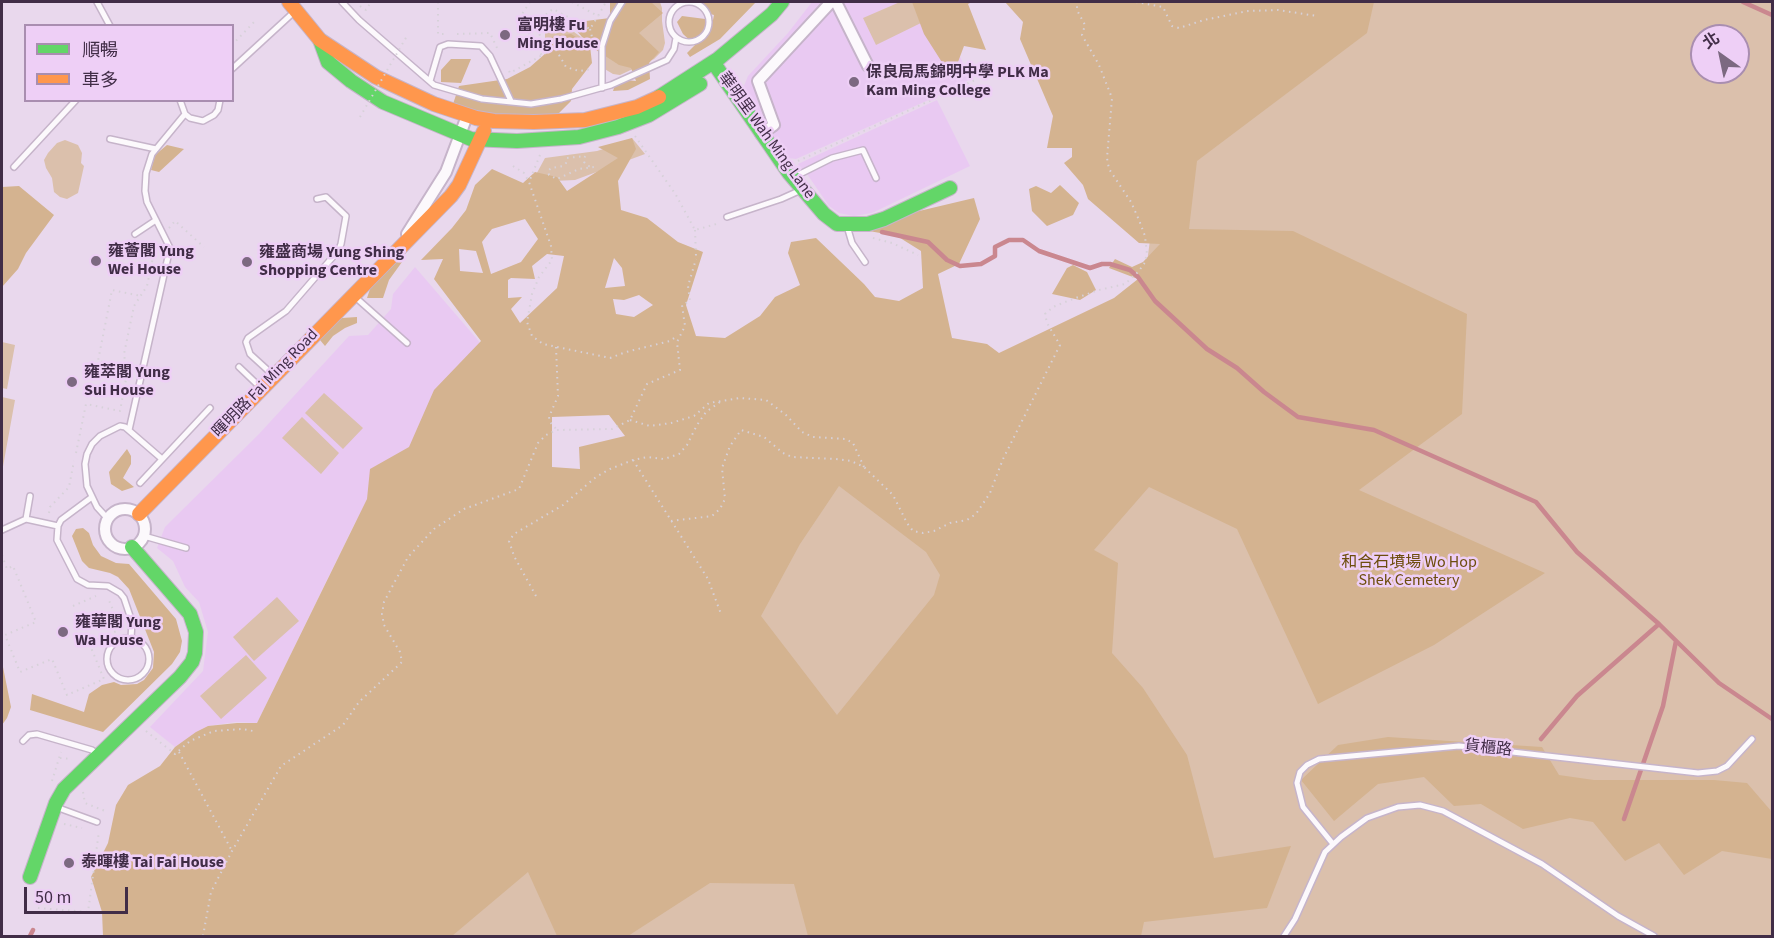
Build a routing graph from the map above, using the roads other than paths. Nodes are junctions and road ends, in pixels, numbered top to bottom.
1 (97, 2) edge
2 (342, 2) edge
3 (622, 2) edge
4 (685, 2) edge
5 (782, 2) edge
6 (793, 2) edge
7 (833, 2) edge
8 (292, 6) edge
9 (109, 24) edge
10 (676, 38) junction
11 (320, 40) junction
12 (716, 66) junction
13 (868, 66) dead end
14 (234, 67) edge
15 (430, 81) junction
16 (602, 88) junction
17 (73, 102) edge
18 (181, 102) edge
19 (220, 102) edge
20 (511, 102) junction
21 (185, 114) junction
22 (467, 116) junction
23 (488, 120) junction
24 (761, 134) junction
25 (461, 135) junction
26 (110, 139) dead end
27 (480, 140) junction
28 (156, 149) junction
29 (14, 167) dead end
30 (876, 178) dead end
31 (797, 183) junction
32 (950, 188) dead end
33 (317, 199) dead end
34 (727, 219) road end
35 (156, 220) junction
36 (847, 225) junction
37 (135, 234) dead end
38 (394, 254) junction
39 (865, 262) dead end
40 (353, 295) junction
41 (407, 342) dead end
42 (238, 367) dead end
43 (275, 376) junction
44 (262, 389) junction
45 (210, 408) dead end
46 (129, 430) junction
47 (162, 459) junction
48 (140, 483) dead end
49 (30, 496) dead end
50 (92, 497) junction
51 (139, 514) junction
52 (26, 519) junction
53 (108, 519) junction
54 (58, 526) junction
55 (2, 530) edge
56 (144, 536) junction
57 (132, 548) junction
58 (186, 548) dead end
59 (130, 638) junction
60 (1752, 740) dead end
61 (23, 741) dead end
62 (99, 756) junction
63 (55, 806) junction
64 (100, 821) road end
65 (1333, 844) junction
66 (34, 882) road end
67 (1284, 936) edge
68 (1654, 936) edge

1 - 9 lane
2 - 15 lane
3 - 16 lane
4 - 10 lane
4 - 10 lane
5 - 12 street
6 - 12 street
7 - 13 street
7 - 24 street
8 - 11 street
8 - 14 lane
10 - 16 lane
11 - 22 street
11 - 25 street
12 - 23 street
12 - 24 street, 華明里 Wah Ming Lane
12 - 27 street
15 - 20 lane
15 - 20 lane
16 - 20 lane
17 - 29 lane
18 - 21 lane
19 - 21 lane
21 - 28 lane
22 - 23 street
22 - 25 street, 暉明路 Fai Ming Road
23 - 27 street, 暉明路 Fai Ming Road
24 - 31 street, 華明里 Wah Ming Lane
25 - 27 street
25 - 38 street, 暉明路 Fai Ming Road
26 - 28 lane
27 - 38 street, 暉明路 Fai Ming Road
28 - 35 lane
30 - 31 lane
31 - 34 lane
31 - 36 street, 華明里 Wah Ming Lane
32 - 36 street
33 - 43 lane
35 - 37 lane
35 - 46 lane
36 - 39 lane
38 - 40 street, 暉明路 Fai Ming Road
40 - 41 lane
40 - 43 street, 暉明路 Fai Ming Road
42 - 44 lane
43 - 44 street, 暉明路 Fai Ming Road
44 - 51 street, 暉明路 Fai Ming Road
45 - 47 lane
46 - 47 lane
46 - 50 lane
47 - 48 lane
49 - 52 lane
50 - 53 lane
50 - 54 lane
51 - 53 street
51 - 56 street
52 - 54 lane
52 - 55 lane
53 - 57 street
54 - 59 lane
56 - 57 street
56 - 58 lane
57 - 62 street
59 - 59 lane
60 - 65 lane, 貨櫃路
61 - 62 lane
62 - 63 street
63 - 64 lane
63 - 66 street
65 - 67 lane
65 - 68 lane

